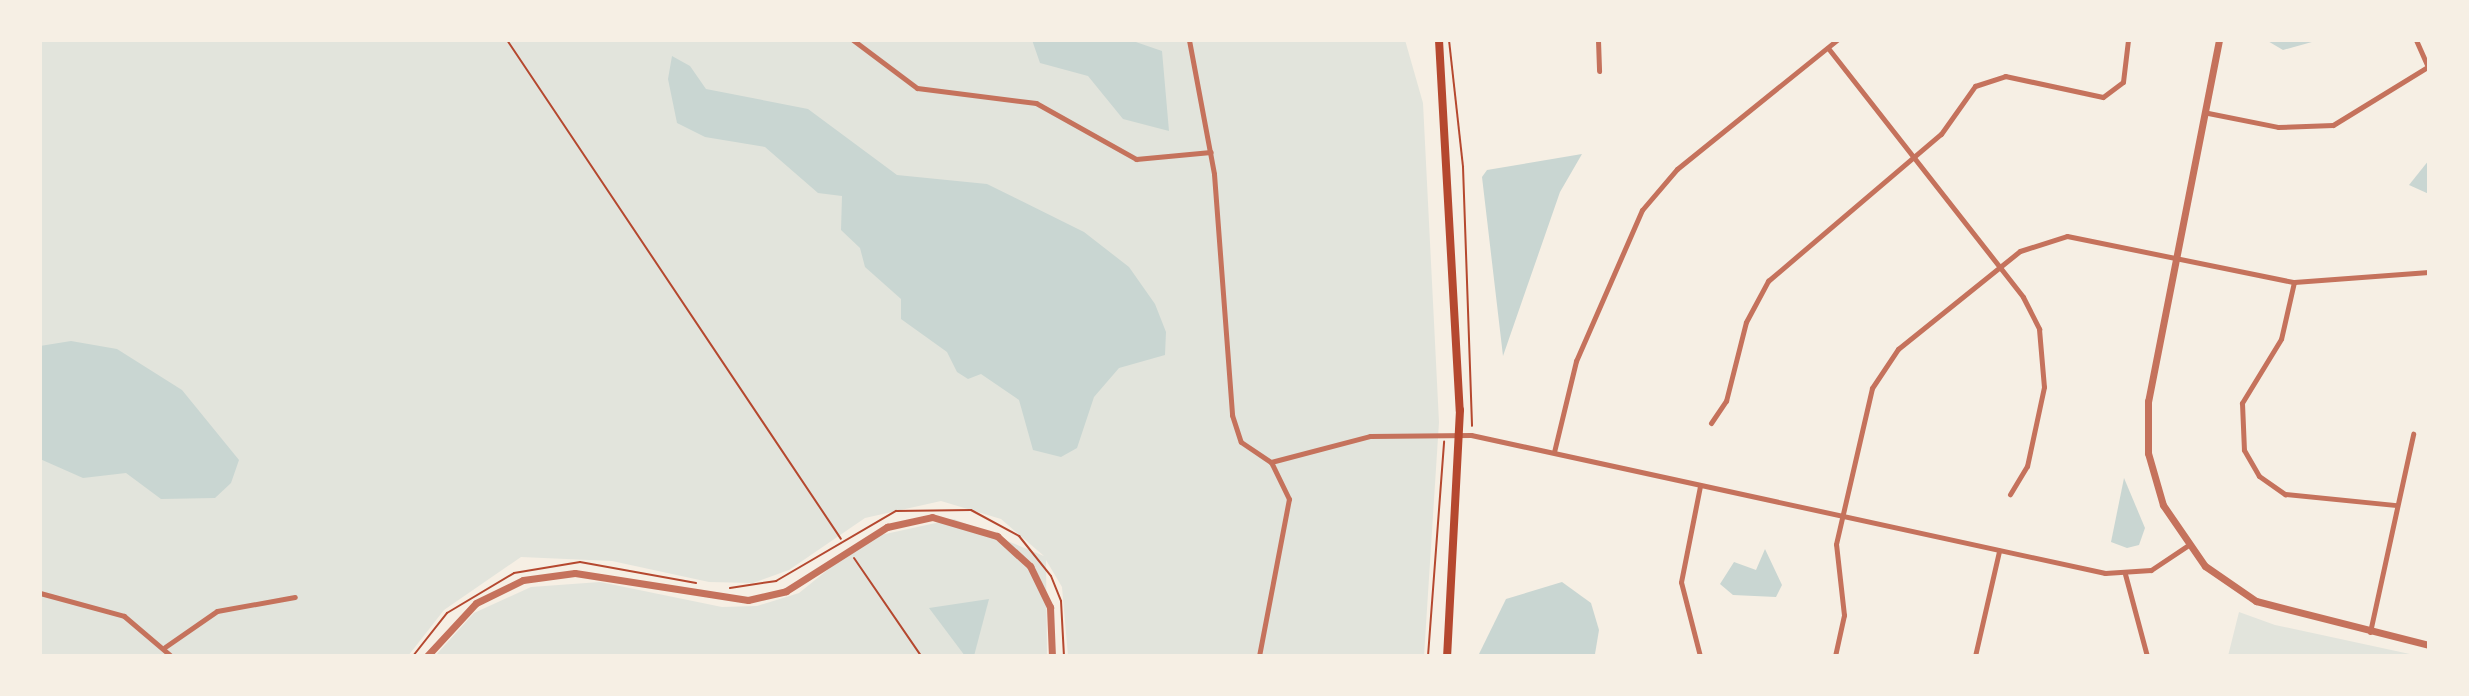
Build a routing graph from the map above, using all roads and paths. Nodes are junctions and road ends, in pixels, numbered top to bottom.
1 (507, 40) edge
2 (853, 40) edge
3 (1189, 40) edge
4 (1439, 40) edge
5 (1449, 40) edge
6 (1598, 40) edge
7 (1837, 40) edge
8 (2128, 40) edge
9 (2219, 40) edge
10 (2416, 40) edge
11 (1828, 48) junction
12 (2429, 66) edge
13 (1599, 71) dead end
14 (2208, 113) junction
15 (1211, 152) junction
16 (1911, 159) junction
17 (2178, 256) junction
18 (1999, 267) junction
19 (2429, 272) edge
20 (2294, 282) junction
21 (1711, 423) dead end
22 (2413, 434) dead end
23 (1471, 435) junction
24 (1460, 438) junction
25 (1444, 440) junction
26 (1554, 452) junction
27 (1271, 462) junction
28 (1700, 485) junction
29 (2010, 494) dead end
30 (2396, 505) junction
31 (1843, 516) junction
32 (841, 540) junction
33 (2187, 546) junction
34 (848, 549) junction
35 (1999, 551) junction
36 (2125, 574) junction
37 (704, 584) dead end
38 (719, 588) dead end
39 (40, 593) edge
40 (295, 597) dead end
41 (2370, 632) junction
42 (2429, 645) edge
43 (165, 647) junction
44 (171, 656) edge
45 (413, 656) edge
46 (427, 656) edge
47 (921, 656) edge
48 (1052, 656) edge
49 (1064, 656) edge
50 (1259, 656) edge
51 (1428, 656) edge
52 (1447, 656) edge
53 (1700, 656) edge
54 (1835, 656) edge
55 (1975, 656) edge
56 (2147, 656) edge

1 - 32 path
2 - 15 street
3 - 15 street
4 - 24 main road
5 - 23 path
6 - 13 street
7 - 11 street
8 - 16 street
9 - 14 street
10 - 12 street
11 - 16 street
11 - 26 street
12 - 14 street
14 - 17 street
15 - 27 street
16 - 18 street
16 - 21 street
17 - 18 street
17 - 20 street
17 - 33 street
18 - 29 street
18 - 31 street
19 - 20 street
20 - 30 street
22 - 30 street
23 - 24 street
23 - 26 street
24 - 25 street
24 - 52 main road
25 - 27 street
25 - 51 path
26 - 28 street
27 - 50 street
28 - 31 street
28 - 53 street
30 - 41 street
31 - 35 street
31 - 54 street
32 - 34 path
32 - 38 path
32 - 49 path
33 - 36 street
33 - 41 street
34 - 46 street
34 - 47 path
34 - 48 street
35 - 36 street
35 - 55 street
36 - 56 street
37 - 45 path
39 - 43 street
40 - 43 street
41 - 42 street
43 - 44 street

